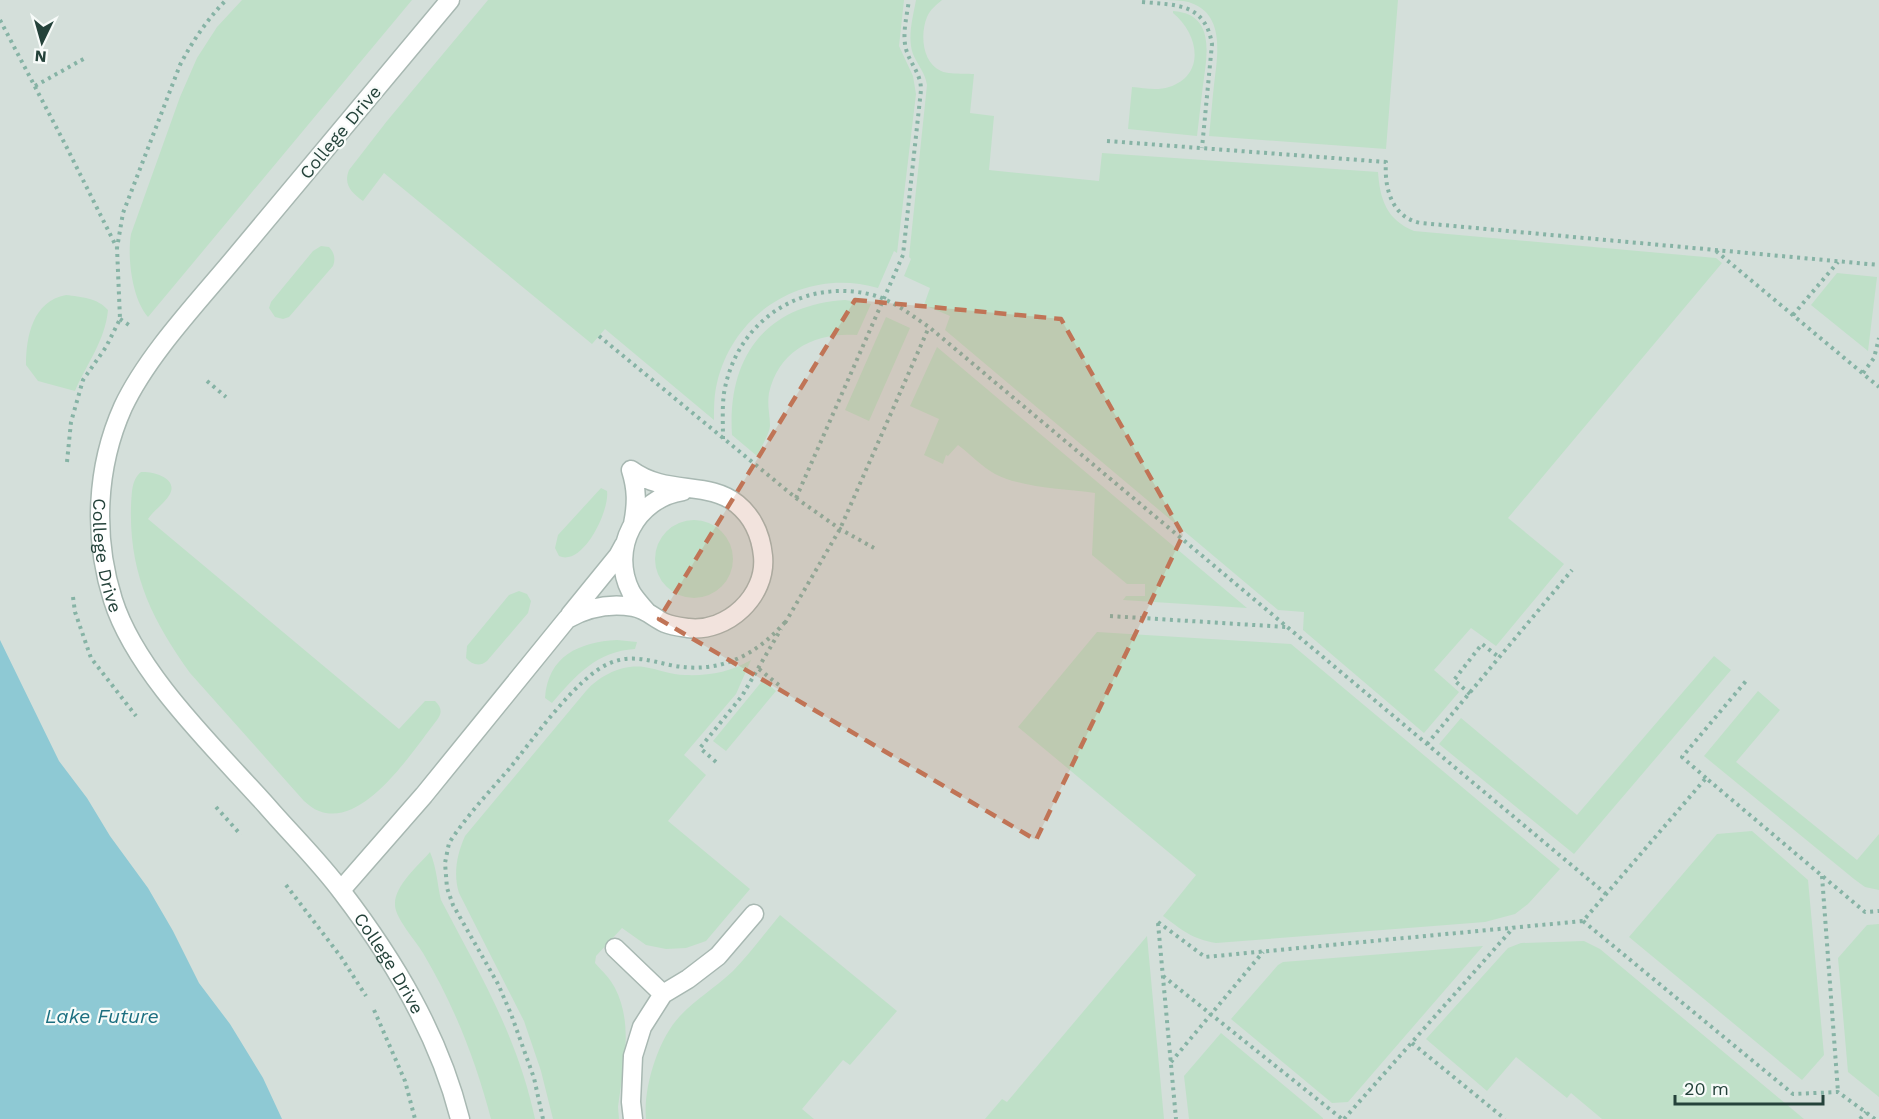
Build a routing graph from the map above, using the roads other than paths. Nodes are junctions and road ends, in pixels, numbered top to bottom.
1 (450, 0) edge
2 (692, 489) junction
3 (633, 524) junction
4 (624, 545) junction
5 (646, 611) junction
6 (567, 619) junction
7 (341, 890) junction
8 (754, 914) dead end
9 (615, 948) dead end
10 (663, 994) junction
11 (460, 1119) edge
12 (633, 1119) edge

1 - 7 street, College Drive
2 - 3 street
2 - 3 street
2 - 5 street
3 - 4 street
4 - 5 street
4 - 6 street
5 - 6 street
6 - 7 street
7 - 11 street, College Drive
8 - 10 street
9 - 10 street
10 - 12 street

